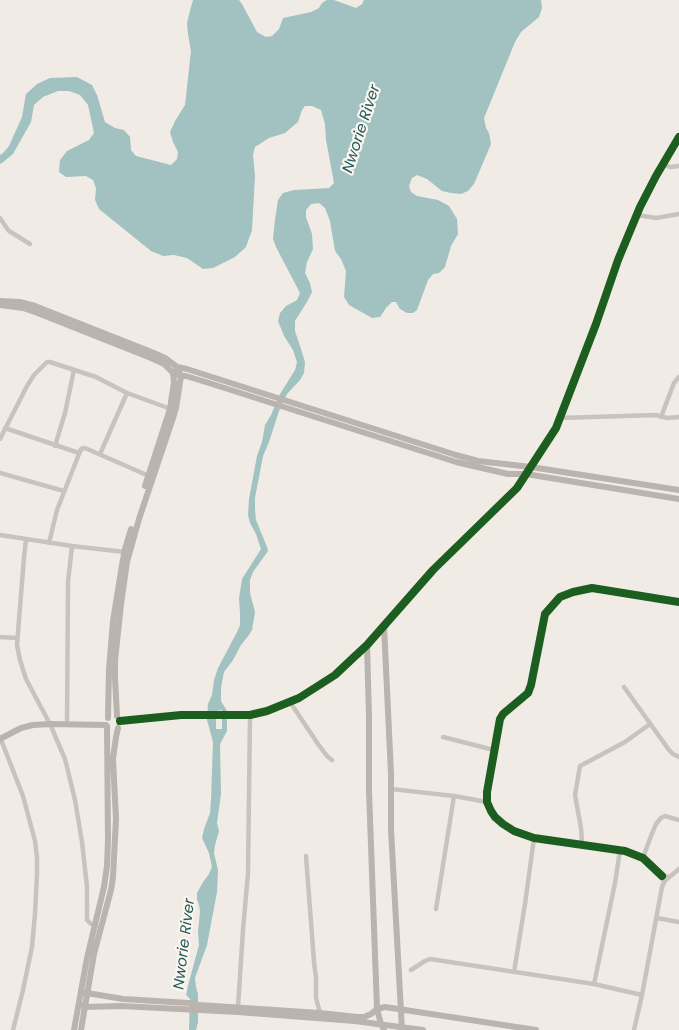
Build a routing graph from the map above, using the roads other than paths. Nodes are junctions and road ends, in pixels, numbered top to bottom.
1 (679, 136) edge
2 (663, 164) junction
3 (679, 166) edge
4 (679, 214) edge
5 (637, 215) junction
6 (0, 218) edge
7 (30, 244) dead end
8 (0, 301) edge
9 (0, 306) edge
10 (74, 370) junction
11 (175, 370) junction
12 (181, 376) junction
13 (679, 377) edge
14 (127, 393) junction
15 (262, 396) junction
16 (295, 407) junction
17 (172, 410) junction
18 (661, 417) junction
19 (679, 417) edge
20 (560, 418) junction
21 (5, 428) junction
22 (0, 439) edge
23 (55, 446) junction
24 (80, 453) junction
25 (100, 454) junction
26 (531, 467) junction
27 (0, 473) edge
28 (526, 474) junction
29 (151, 477) junction
30 (679, 490) edge
31 (64, 491) junction
32 (679, 499) edge
33 (0, 535) edge
34 (26, 540) junction
35 (49, 543) junction
36 (72, 546) junction
37 (127, 553) junction
38 (679, 602) edge
39 (384, 626) junction
40 (0, 637) edge
41 (17, 638) junction
42 (367, 645) junction
43 (624, 687) dead end
44 (290, 702) junction
45 (250, 715) junction
46 (118, 722) junction
47 (107, 723) junction
48 (50, 724) junction
49 (67, 724) junction
50 (650, 724) junction
51 (443, 737) dead end
52 (0, 738) edge
53 (494, 750) junction
54 (679, 757) edge
55 (332, 760) dead end
56 (391, 789) junction
57 (454, 796) junction
58 (487, 802) junction
59 (679, 820) edge
60 (534, 838) junction
61 (582, 844) junction
62 (620, 850) junction
63 (306, 856) dead end
64 (643, 858) junction
65 (677, 870) edge
66 (664, 878) junction
67 (436, 908) dead end
68 (657, 918) junction
69 (679, 922) edge
70 (98, 926) junction
71 (411, 970) dead end
72 (514, 972) junction
73 (594, 984) junction
74 (84, 993) junction
75 (642, 995) junction
76 (82, 1006) junction
77 (189, 1007) junction
78 (238, 1007) junction
79 (199, 1008) junction
80 (378, 1009) junction
81 (400, 1009) junction
82 (320, 1013) junction
83 (383, 1027) edge
84 (401, 1028) edge
85 (13, 1030) edge
86 (74, 1030) edge
87 (81, 1030) edge
88 (423, 1030) edge
89 (536, 1030) edge
90 (634, 1030) edge

1 - 2 street
2 - 3 street
2 - 5 street
4 - 5 street
5 - 20 street
6 - 7 street
8 - 11 street
9 - 11 street
10 - 14 street
10 - 21 street
10 - 23 street
11 - 12 street
11 - 15 street
11 - 17 street
12 - 15 street
12 - 17 street
13 - 18 street
14 - 17 street
14 - 25 street
15 - 16 street
16 - 26 street
16 - 28 street
17 - 29 street
18 - 19 street
18 - 20 street
20 - 26 street
21 - 22 street
21 - 23 street
23 - 24 street
24 - 25 street
24 - 31 street
25 - 29 street
26 - 28 street
26 - 30 street
27 - 31 street
28 - 32 street
28 - 39 street
29 - 37 street
31 - 35 street
33 - 34 street
34 - 35 street
34 - 41 street
35 - 36 street
36 - 37 street
36 - 49 street
37 - 46 street
37 - 47 street
38 - 53 street
39 - 42 street
39 - 56 street
40 - 41 street
41 - 48 street
42 - 44 street
42 - 80 street
43 - 50 street
44 - 45 street
44 - 55 street
45 - 46 street
45 - 78 street
46 - 47 street
46 - 47 street
46 - 70 street
47 - 49 street
47 - 70 street
48 - 49 street
48 - 52 street
48 - 70 street
50 - 54 street
50 - 61 street
51 - 53 street
52 - 85 street
53 - 58 street
56 - 57 street
56 - 81 street
57 - 58 street
57 - 67 street
58 - 60 street
59 - 64 street
60 - 61 street
60 - 72 street
61 - 62 street
62 - 64 street
62 - 73 street
63 - 82 street
64 - 66 street
65 - 66 street
66 - 68 street
68 - 69 street
68 - 75 street
70 - 74 street
71 - 72 street
72 - 73 street
73 - 75 street
74 - 76 street
74 - 77 street
75 - 90 street
76 - 77 street
76 - 86 street
76 - 87 street
77 - 79 street
78 - 79 street
78 - 82 street
79 - 83 street
80 - 81 street
80 - 82 street
80 - 83 street
81 - 84 street
81 - 89 street
83 - 84 street
84 - 88 street

